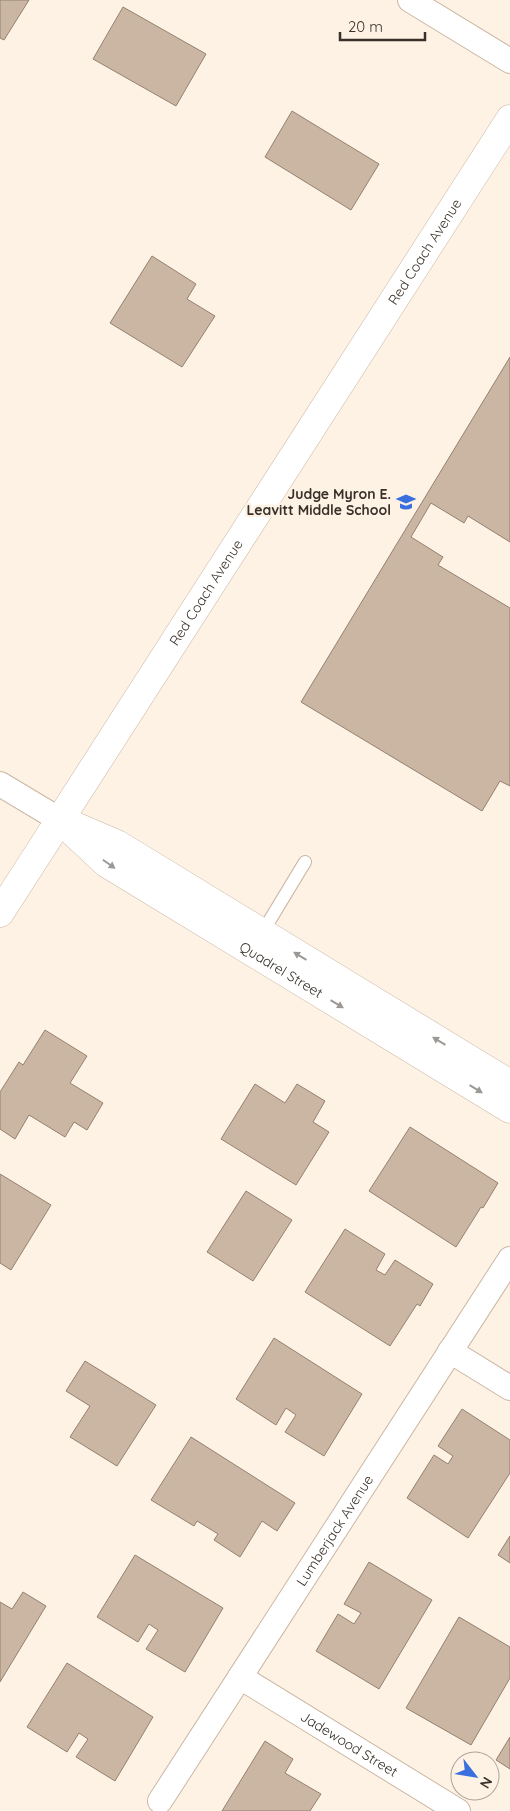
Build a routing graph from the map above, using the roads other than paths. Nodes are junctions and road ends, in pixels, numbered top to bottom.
1 (410, 0) edge
2 (510, 61) edge
3 (510, 119) edge
4 (0, 784) edge
5 (60, 820) junction
6 (305, 862) dead end
7 (0, 913) edge
8 (256, 942) junction
9 (510, 1084) edge
10 (510, 1109) edge
11 (510, 1259) edge
12 (450, 1351) junction
13 (510, 1388) edge
14 (240, 1677) junction
15 (160, 1801) dead end
16 (458, 1811) edge

1 - 2 street
3 - 5 street, Red Coach Avenue
4 - 5 street, Quadrel Street
5 - 7 street, Red Coach Avenue
5 - 8 street, Quadrel Street
6 - 8 lane
9 -> 8 street, Quadrel Street
8 -> 10 street, Quadrel Street
11 - 12 street, Lumberjack Avenue
12 - 13 street
12 - 14 street, Lumberjack Avenue
14 - 15 street, Lumberjack Avenue
14 - 16 street, Jadewood Street

